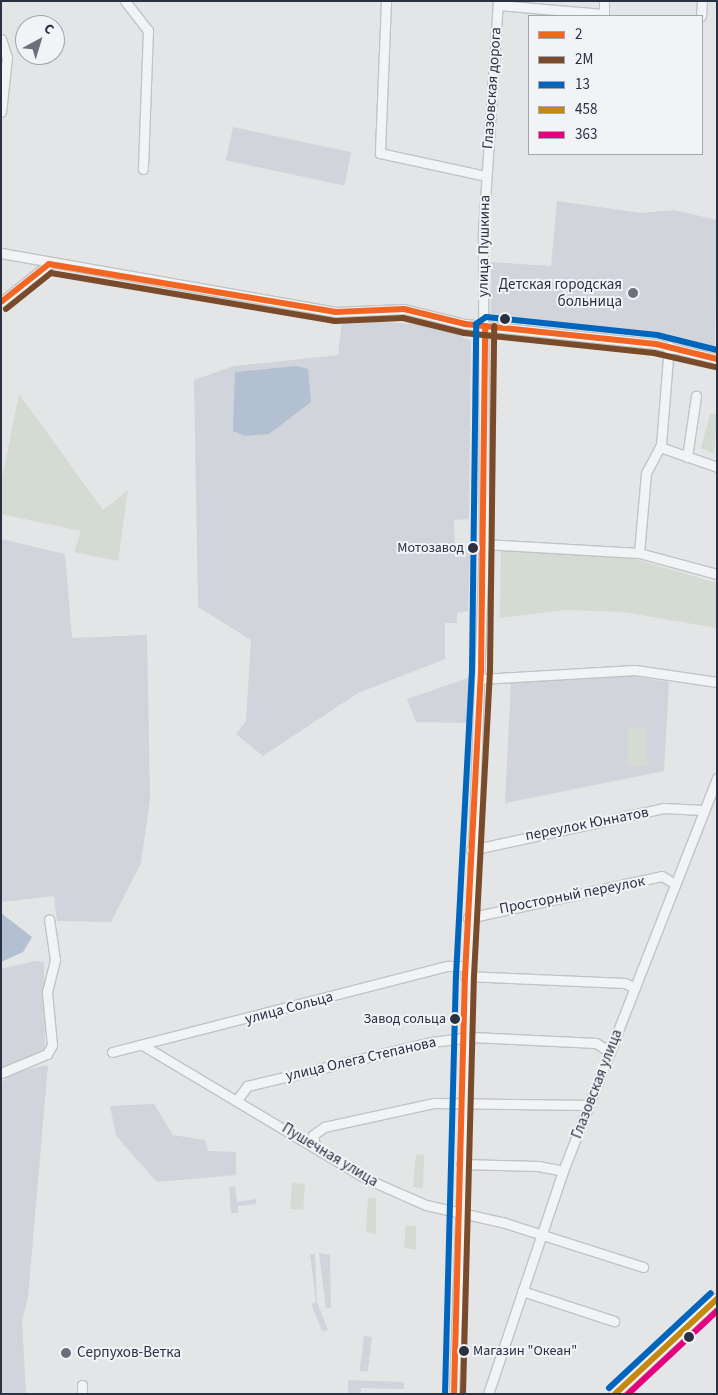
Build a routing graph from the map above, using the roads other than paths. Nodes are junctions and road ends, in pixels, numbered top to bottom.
1 (124, 1) edge
2 (386, 1) edge
3 (604, 1) edge
4 (702, 1) edge
5 (498, 3) edge
6 (701, 15) edge
7 (1, 39) edge
8 (1, 112) edge
9 (143, 169) dead end
10 (486, 176) junction
11 (1, 253) edge
12 (49, 264) junction
13 (1, 302) edge
14 (485, 326) junction
15 (669, 346) junction
16 (717, 359) edge
17 (696, 396) dead end
18 (660, 448) junction
19 (687, 457) junction
20 (717, 467) edge
21 (484, 544) junction
22 (639, 553) junction
23 (717, 574) edge
24 (480, 675) junction
25 (717, 682) edge
26 (717, 778) edge
27 (704, 810) junction
28 (471, 850) junction
29 (675, 884) junction
30 (468, 918) junction
31 (49, 919) dead end
32 (465, 971) junction
33 (635, 988) junction
34 (464, 1039) junction
35 (144, 1046) junction
36 (112, 1052) dead end
37 (610, 1052) junction
38 (1, 1073) edge
39 (237, 1100) junction
40 (462, 1102) junction
41 (589, 1105) junction
42 (314, 1146) junction
43 (461, 1164) junction
44 (563, 1171) junction
45 (460, 1215) junction
46 (541, 1236) junction
47 (643, 1266) dead end
48 (522, 1292) junction
49 (717, 1299) edge
50 (614, 1321) dead end
51 (454, 1394) edge
52 (488, 1394) edge
53 (615, 1394) edge

1 - 9 street
2 - 10 street
3 - 5 street
4 - 6 street
5 - 10 street, Глазовская дорога
7 - 8 street
10 - 14 street, улица Пушкина
11 - 12 street
12 - 13 street
12 - 14 street
14 - 15 street
14 - 21 street, улица Пушкина
15 - 16 street
15 - 18 street
17 - 19 street
18 - 19 street
18 - 22 street
19 - 20 street
21 - 22 street
21 - 24 street, улица Пушкина
22 - 23 street
24 - 25 street
24 - 28 street
26 - 27 street, Глазовская улица
27 - 28 street, переулок Юннатов
27 - 29 street, Глазовская улица
28 - 30 street
29 - 30 street, Просторный переулок
29 - 33 street, Глазовская улица
30 - 32 street
31 - 38 street
32 - 33 street, улица Сольца
32 - 34 street
32 - 35 street, улица Сольца
33 - 37 street, Глазовская улица
34 - 37 street, улица Олега Степанова
34 - 39 street, улица Олега Степанова
34 - 40 street
35 - 36 street, улица Сольца
35 - 39 street, Пушечная улица
37 - 41 street, Глазовская улица
39 - 42 street, Пушечная улица
40 - 41 street
40 - 42 street
40 - 43 street
41 - 44 street, Глазовская улица
42 - 45 street, Пушечная улица
43 - 44 street
43 - 45 street
44 - 46 street, Глазовская улица
45 - 46 street, Пушечная улица
45 - 51 street
46 - 47 street, Пушечная улица
46 - 48 street, Глазовская улица
48 - 50 street
48 - 52 street, Глазовская улица
49 - 53 main road

